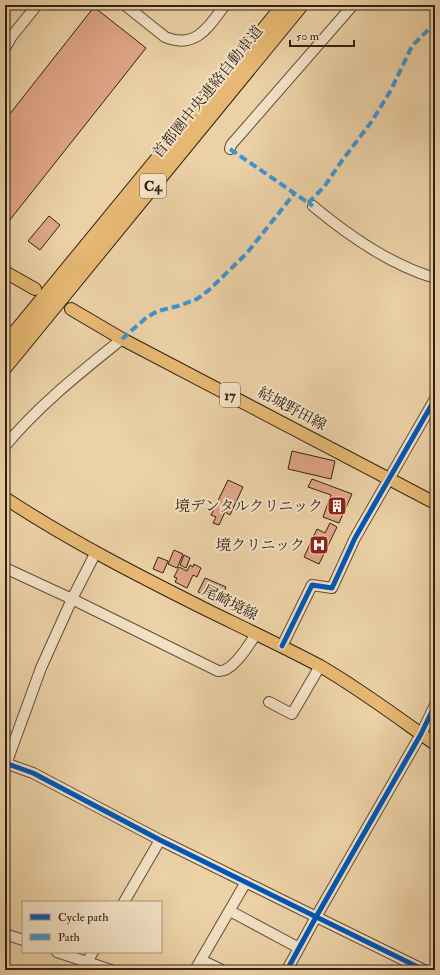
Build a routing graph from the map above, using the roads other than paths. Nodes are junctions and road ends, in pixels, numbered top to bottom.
1 (37, 5) edge
2 (125, 5) edge
3 (225, 5) edge
4 (279, 5) edge
5 (284, 5) edge
6 (301, 5) edge
7 (353, 5) edge
8 (5, 48) edge
9 (248, 48) junction
10 (230, 149) dead end
11 (313, 206) dead end
12 (5, 272) edge
13 (435, 278) edge
14 (35, 289) dead end
15 (72, 309) dead end
16 (122, 339) junction
17 (5, 345) edge
18 (5, 367) edge
19 (435, 400) edge
20 (5, 446) edge
21 (390, 479) junction
22 (5, 498) edge
23 (435, 503) edge
24 (96, 552) junction
25 (5, 568) edge
26 (72, 599) junction
27 (256, 634) junction
28 (282, 646) junction
29 (320, 666) junction
30 (269, 702) dead end
31 (435, 705) edge
32 (421, 734) junction
33 (435, 744) edge
34 (5, 763) edge
35 (5, 767) edge
36 (160, 840) junction
37 (246, 882) junction
38 (125, 901) edge
39 (230, 911) junction
40 (316, 917) junction
41 (5, 934) edge
42 (22, 940) edge
43 (299, 948) junction
44 (59, 953) edge
45 (92, 953) edge
46 (201, 960) junction
47 (84, 966) edge
48 (111, 970) edge
49 (195, 970) edge
50 (222, 970) edge
51 (287, 970) edge
52 (424, 970) edge

1 - 8 street
2 - 3 street
4 - 9 highway
5 - 9 highway, 首都圏中央連絡自動車道 / C4
6 - 18 highway, 首都圏中央連絡自動車道 / C4
7 - 10 street
9 - 17 highway, 首都圏中央連絡自動車道 / C4
11 - 13 street
12 - 14 main road
15 - 16 main road, 結城野田線 / 17
16 - 20 street
16 - 21 main road, 結城野田線 / 17
19 - 21 street
21 - 23 main road, 結城野田線 / 17
21 - 28 street
22 - 24 main road, 尾崎境線
24 - 26 street
24 - 27 main road, 尾崎境線
25 - 26 street
26 - 27 street
26 - 34 street
27 - 28 main road, 尾崎境線
28 - 29 main road, 尾崎境線
29 - 30 street
29 - 32 main road, 尾崎境線
31 - 32 street
32 - 33 main road, 尾崎境線
32 - 40 street
34 - 35 street
34 - 36 street
36 - 37 street
36 - 38 street
37 - 39 street
37 - 40 street
39 - 43 street
39 - 46 street
40 - 43 street
40 - 52 street
41 - 42 street
43 - 51 street
44 - 47 street
45 - 47 street
46 - 49 street
46 - 50 street
47 - 48 street

